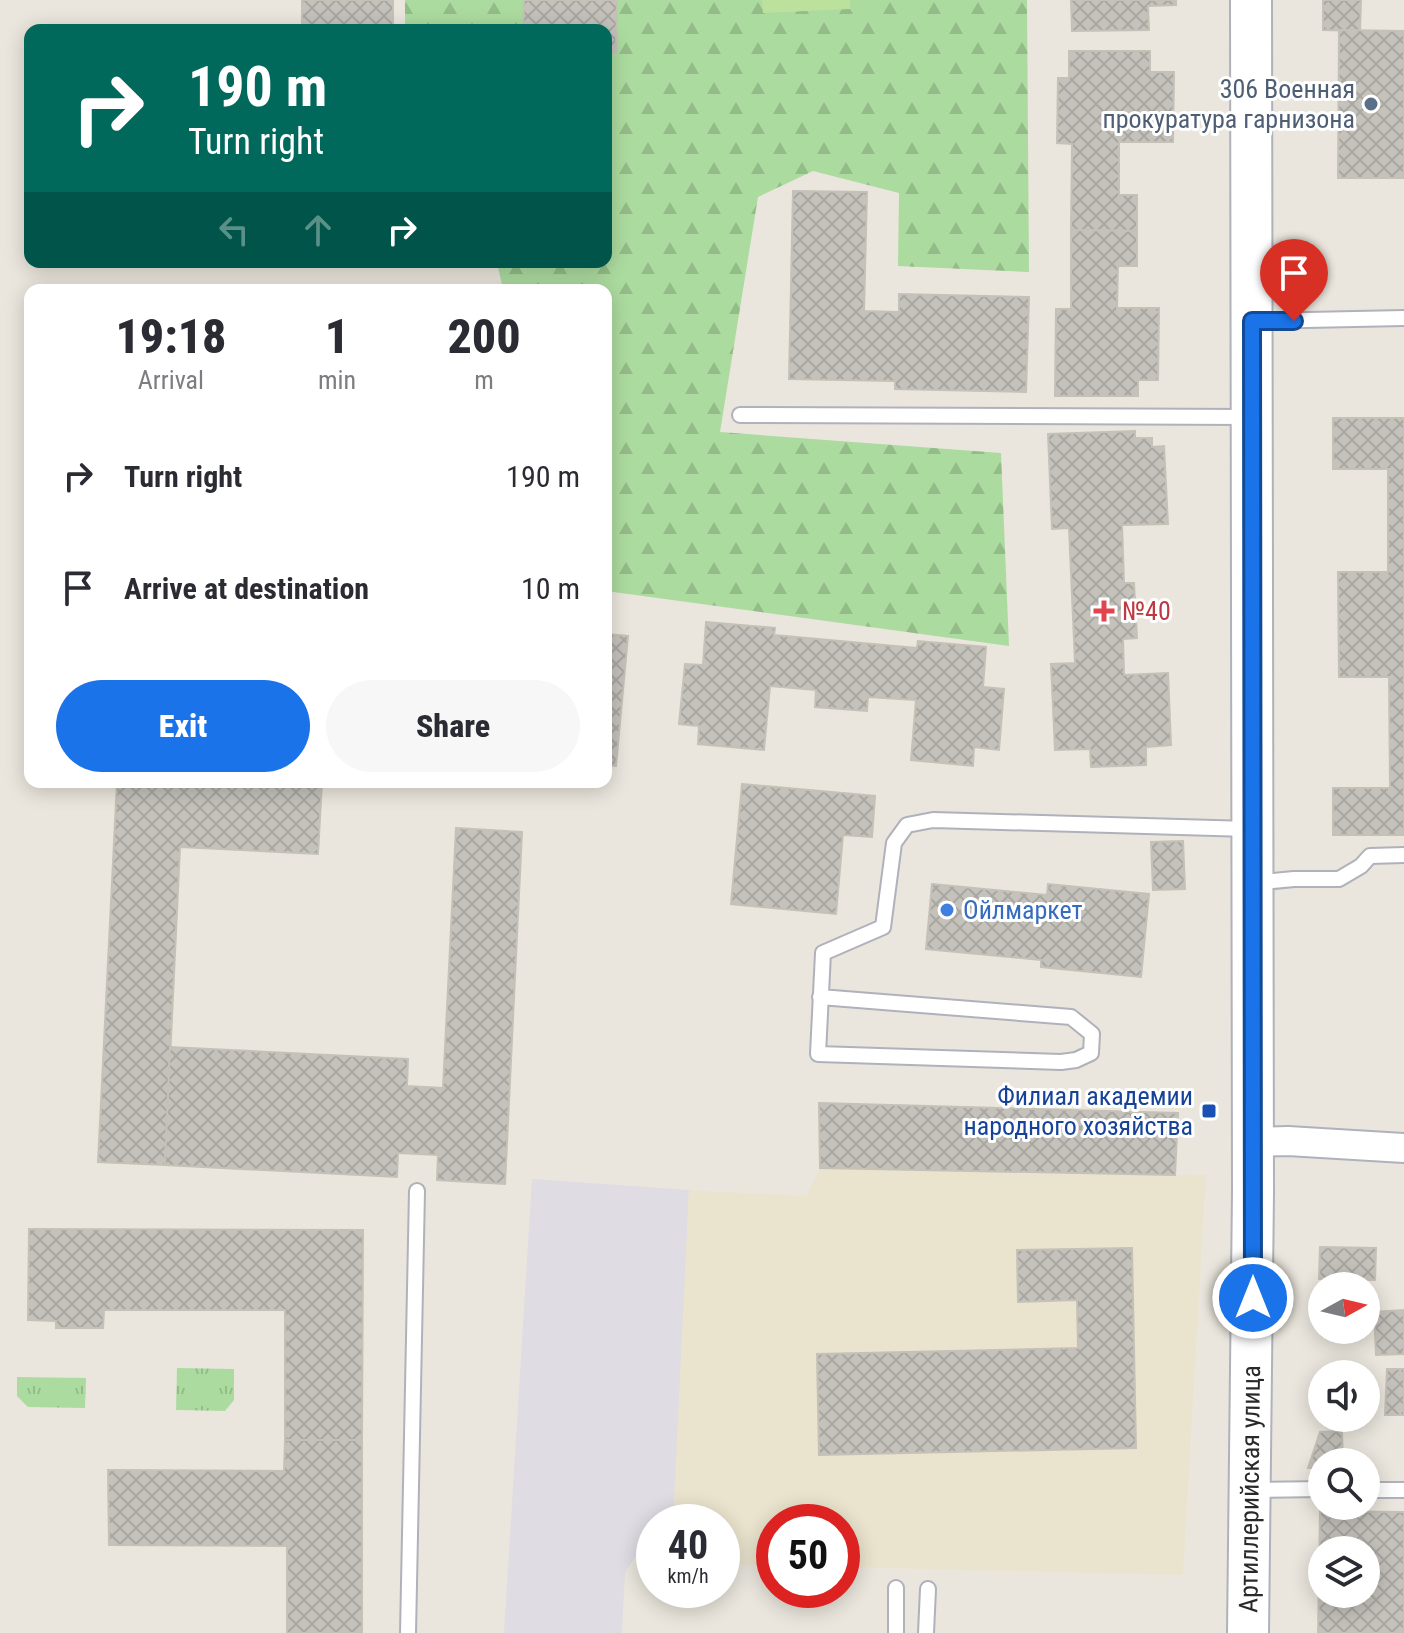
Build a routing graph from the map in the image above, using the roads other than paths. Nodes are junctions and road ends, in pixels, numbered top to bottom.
1 (1251, 0) edge
2 (1404, 318) edge
3 (1252, 321) junction
4 (740, 415) dead end
5 (1252, 417) junction
6 (1253, 829) junction
7 (1404, 855) edge
8 (1253, 883) junction
9 (820, 997) junction
10 (1253, 1142) junction
11 (1404, 1148) edge
12 (417, 1191) dead end
13 (1308, 1489) edge
14 (1252, 1490) junction
15 (1380, 1490) edge
16 (1404, 1490) edge
17 (896, 1588) dead end
18 (928, 1589) dead end
19 (408, 1633) edge
20 (896, 1633) edge
21 (926, 1633) edge
22 (1248, 1633) edge

1 - 3 main road, Артиллерийская улица
2 - 3 lane
3 - 5 main road, Артиллерийская улица
4 - 5 lane
5 - 6 main road, Артиллерийская улица
6 - 8 main road, Артиллерийская улица
6 - 9 lane
7 - 8 lane
8 - 10 main road, Артиллерийская улица
9 - 9 lane
10 - 11 street
10 - 14 main road, Артиллерийская улица
12 - 19 lane
13 - 14 lane
14 - 22 main road, Артиллерийская улица
15 - 16 lane
17 - 20 lane
18 - 21 lane

